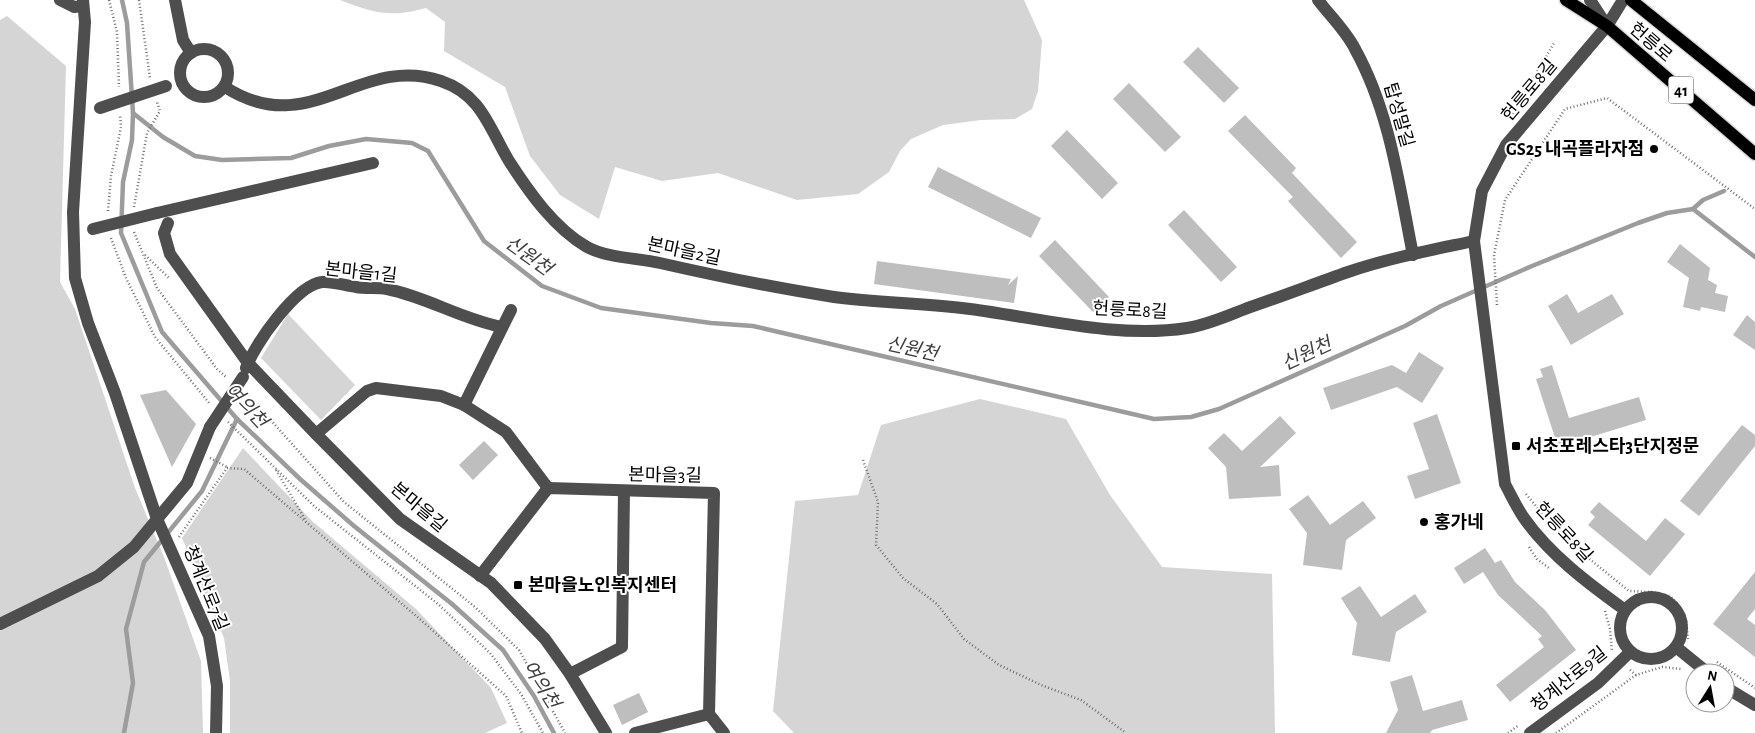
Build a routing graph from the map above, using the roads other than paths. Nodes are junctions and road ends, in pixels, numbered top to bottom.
1 (60, 0) edge
2 (175, 0) edge
3 (1318, 0) edge
4 (1566, 0) edge
5 (1590, 0) edge
6 (1623, 0) edge
7 (1631, 0) edge
8 (83, 3) edge
9 (1607, 26) junction
10 (191, 53) junction
11 (180, 79) junction
12 (226, 86) junction
13 (1755, 100) edge
14 (80, 112) junction
15 (1755, 154) edge
16 (374, 163) dead end
17 (168, 223) dead end
18 (74, 233) junction
19 (1474, 241) junction
20 (1413, 255) junction
21 (803, 290) joint
22 (511, 310) dead end
23 (502, 327) junction
24 (248, 363) junction
25 (464, 405) junction
26 (316, 434) junction
27 (548, 488) junction
28 (624, 492) junction
29 (159, 523) junction
30 (482, 573) junction
31 (1625, 610) junction
32 (0, 624) edge
33 (1676, 647) junction
34 (1630, 652) junction
35 (1696, 663) edge
36 (570, 674) junction
37 (1735, 693) edge
38 (1755, 705) edge
39 (708, 714) junction
40 (216, 733) edge
41 (606, 733) edge
42 (635, 733) edge
43 (724, 733) edge
44 (1530, 733) edge

1 - 8 street
2 - 10 street
3 - 20 street, 탑성말길
4 - 9 main road, 헌릉로 / 41
5 - 9 street
6 - 9 street, 헌릉로8길
7 - 13 main road, 헌릉로 / 41
8 - 14 street, 청계산로7길
9 - 15 main road, 헌릉로 / 41
9 - 19 street, 헌릉로8길
10 - 11 street
10 - 12 street
11 - 12 street
11 - 14 street, bridge
12 - 21 street, 본마을2길
14 - 18 street, 청계산로7길
16 - 18 street, bridge
17 - 24 street, 본마을길
18 - 29 street, 청계산로7길
19 - 20 street, 헌릉로8길
19 - 31 street, 헌릉로8길
20 - 21 street, 헌릉로8길
22 - 23 street
23 - 24 street, 본마을1길
23 - 25 street
24 - 26 street, 본마을길
24 - 29 street, bridge
25 - 26 street
25 - 27 street
26 - 30 street, 본마을길
27 - 28 street, 본마을3길
27 - 30 street
28 - 36 street
28 - 39 street, 본마을3길
29 - 32 street
29 - 40 street, 청계산로7길
30 - 36 street, 본마을길
31 - 33 street
31 - 34 street
33 - 34 street
33 - 35 street
34 - 44 street, 청계산로9길
36 - 41 street, 본마을길
37 - 38 street
39 - 42 street
39 - 43 street

